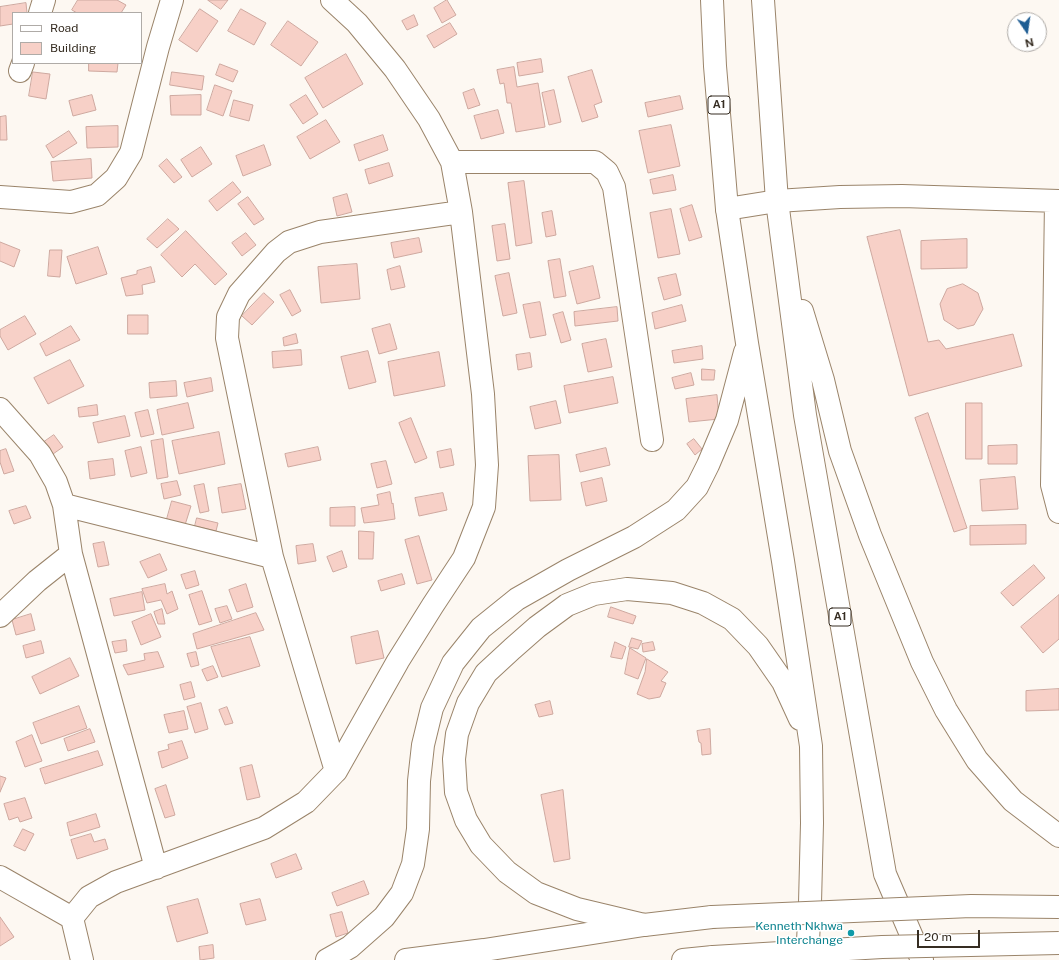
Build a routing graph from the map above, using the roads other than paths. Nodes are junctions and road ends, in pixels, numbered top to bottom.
1 (44, 0) edge
2 (172, 0) edge
3 (332, 0) edge
4 (712, 0) edge
5 (763, 0) edge
6 (40, 12) edge
7 (452, 162) junction
8 (0, 197) edge
9 (777, 201) junction
10 (1058, 201) edge
11 (727, 209) junction
12 (461, 212) junction
13 (786, 266) junction
14 (747, 343) junction
15 (2, 413) edge
16 (652, 440) dead end
17 (64, 505) junction
18 (1059, 512) edge
19 (71, 554) junction
20 (272, 557) junction
21 (0, 616) edge
22 (811, 746) junction
23 (336, 771) junction
24 (1059, 836) edge
25 (156, 868) junction
26 (0, 877) edge
27 (1059, 907) edge
28 (72, 918) junction
29 (644, 924) junction
30 (1059, 943) edge
31 (82, 960) edge
32 (327, 960) edge
33 (406, 960) edge
34 (682, 960) edge
35 (806, 960) edge
36 (922, 960) edge

1 - 6 main road
2 - 8 main road
3 - 7 main road
4 - 11 main road, A1
5 - 9 main road, A1
7 - 12 main road
7 - 16 main road
9 - 10 main road
9 - 11 main road
9 - 13 main road, A1
10 - 18 main road
11 - 14 main road, A1
12 - 20 main road
12 - 23 main road
13 - 24 main road
13 - 36 main road, A1
14 - 22 main road, A1
14 - 32 main road
15 - 17 main road
17 - 19 main road
17 - 20 main road
19 - 21 main road
19 - 25 main road
20 - 23 main road
22 - 29 main road
22 - 35 main road, A1
23 - 25 main road
25 - 28 main road
26 - 28 main road
27 - 29 main road, bridge
28 - 31 main road
29 - 33 main road
30 - 34 main road, bridge

